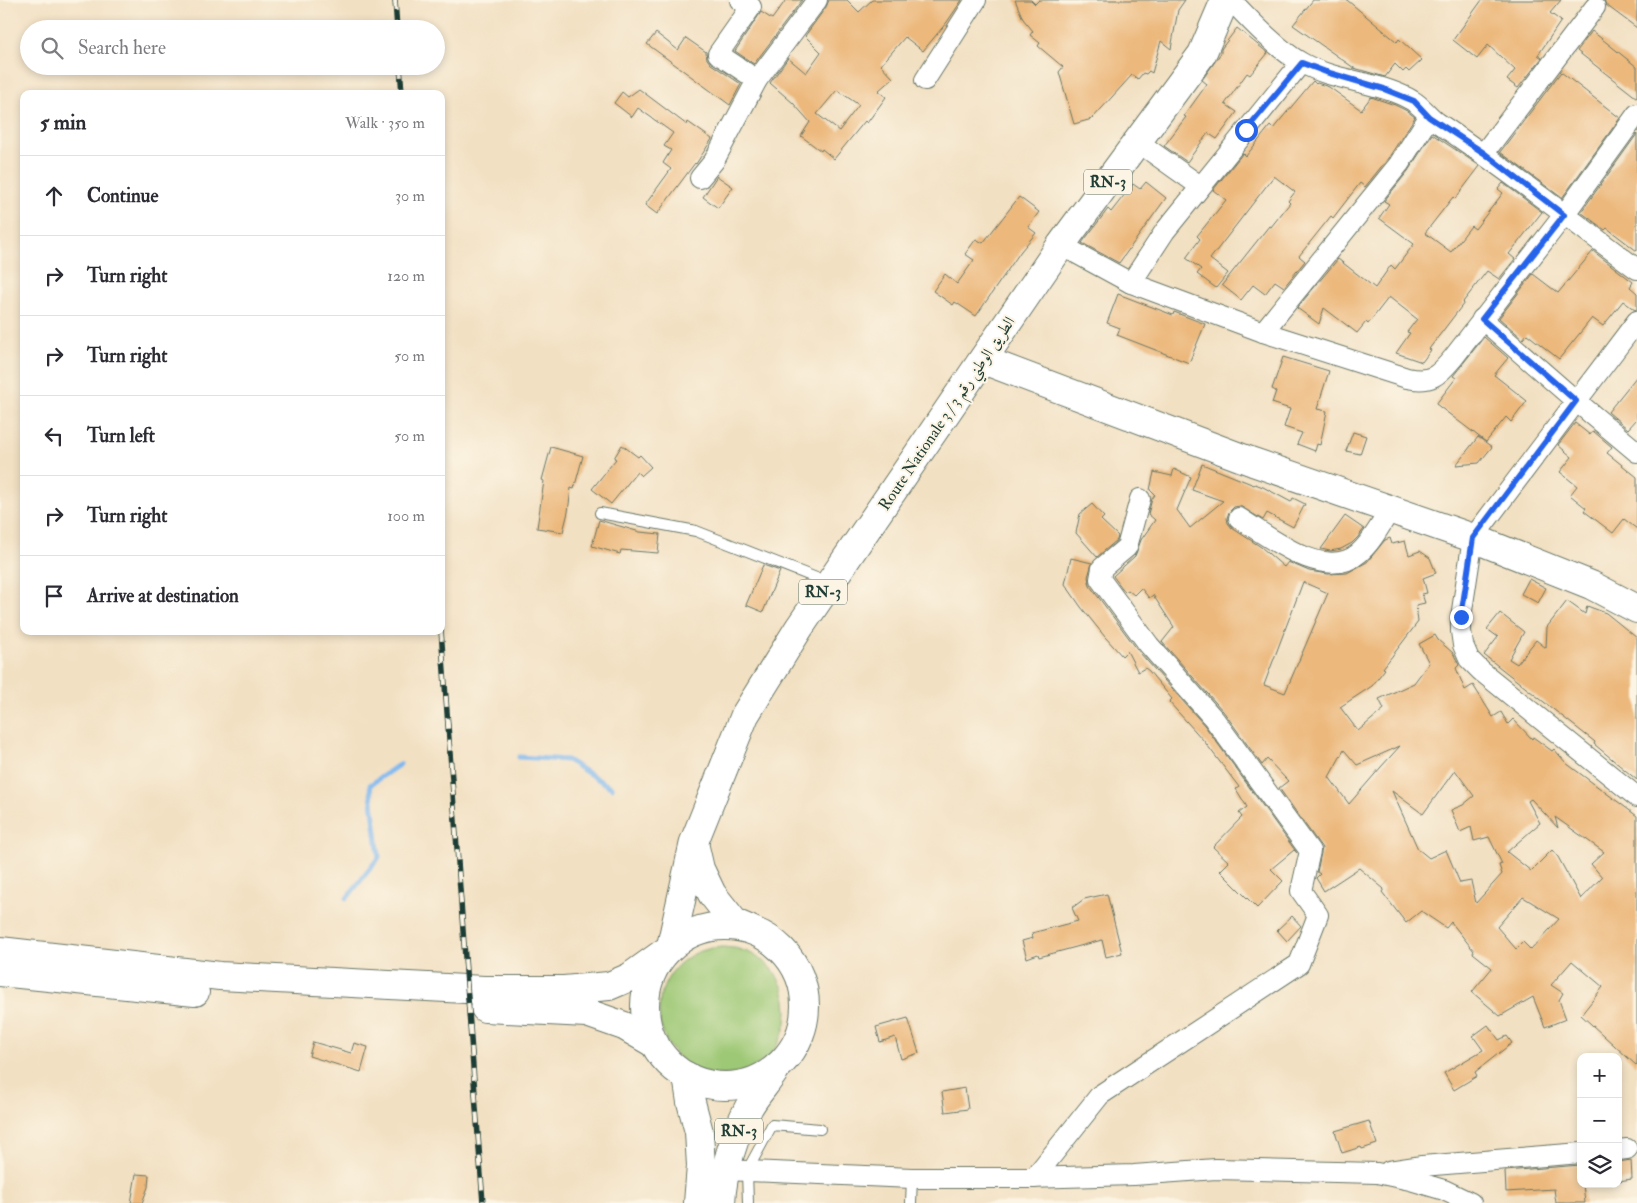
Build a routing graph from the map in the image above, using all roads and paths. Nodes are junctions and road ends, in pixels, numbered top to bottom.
1 (740, 0) edge
2 (817, 0) edge
3 (976, 0) edge
4 (1225, 0) edge
5 (1231, 0) edge
6 (1594, 7) dead end
7 (1302, 63) junction
8 (756, 80) junction
9 (925, 80) dead end
10 (1637, 114) edge
11 (1429, 117) junction
12 (1138, 142) junction
13 (1484, 153) junction
14 (700, 178) dead end
15 (1200, 186) junction
16 (1564, 215) junction
17 (1061, 244) junction
18 (1637, 269) edge
19 (1132, 284) junction
20 (1482, 319) junction
21 (1637, 321) edge
22 (1263, 332) junction
23 (983, 360) junction
24 (1576, 401) junction
25 (1637, 452) edge
26 (1140, 499) dead end
27 (1390, 510) junction
28 (600, 513) dead end
29 (1238, 518) dead end
30 (1473, 538) junction
31 (830, 583) junction
32 (1637, 609) edge
33 (1637, 797) edge
34 (694, 842) junction
35 (751, 929) junction
36 (668, 949) junction
37 (0, 951) edge
38 (0, 972) edge
39 (655, 1044) junction
40 (778, 1068) junction
41 (687, 1076) junction
42 (820, 1129) dead end
43 (1577, 1153) edge
44 (737, 1170) junction
45 (1377, 1173) junction
46 (912, 1178) junction
47 (1034, 1178) junction
48 (1445, 1196) edge
49 (698, 1203) edge
50 (721, 1203) edge
51 (748, 1203) edge
52 (912, 1203) edge
53 (1471, 1203) edge

1 - 8 street
2 - 8 street
3 - 9 street
4 - 12 main road, Route Nationale 3 / الطريق الوطني رقم 3 / RN-3
5 - 7 street
6 - 13 street
7 - 11 street
7 - 15 street
8 - 14 street
10 - 16 street
11 - 13 street
11 - 22 street
12 - 15 street
12 - 17 main road, Route Nationale 3 / الطريق الوطني رقم 3 / RN-3
13 - 16 street
15 - 19 street
16 - 18 street
16 - 20 street
17 - 19 street
17 - 23 main road, Route Nationale 3 / الطريق الوطني رقم 3 / RN-3
19 - 22 street
20 - 22 street
20 - 24 street
21 - 24 street
23 - 27 main road
23 - 31 main road, Route Nationale 3 / الطريق الوطني رقم 3 / RN-3
24 - 25 street
24 - 30 street
26 - 47 street
27 - 29 street
27 - 30 main road
28 - 31 lane
30 - 32 main road
30 - 33 street
31 - 34 main road, Route Nationale 3 / الطريق الوطني رقم 3 / RN-3
34 - 35 main road
34 - 36 main road, RN-3
35 - 36 main road
35 - 40 main road
36 - 37 main road
36 - 39 main road
38 - 39 main road
39 - 41 main road
40 - 41 main road
40 - 44 main road, RN-3
41 - 49 main road, RN-3
42 - 44 lane
43 - 45 street
44 - 46 street
44 - 50 main road, RN-3
44 - 51 lane
45 - 47 street
45 - 48 street
46 - 47 street
46 - 52 lane
48 - 53 street

